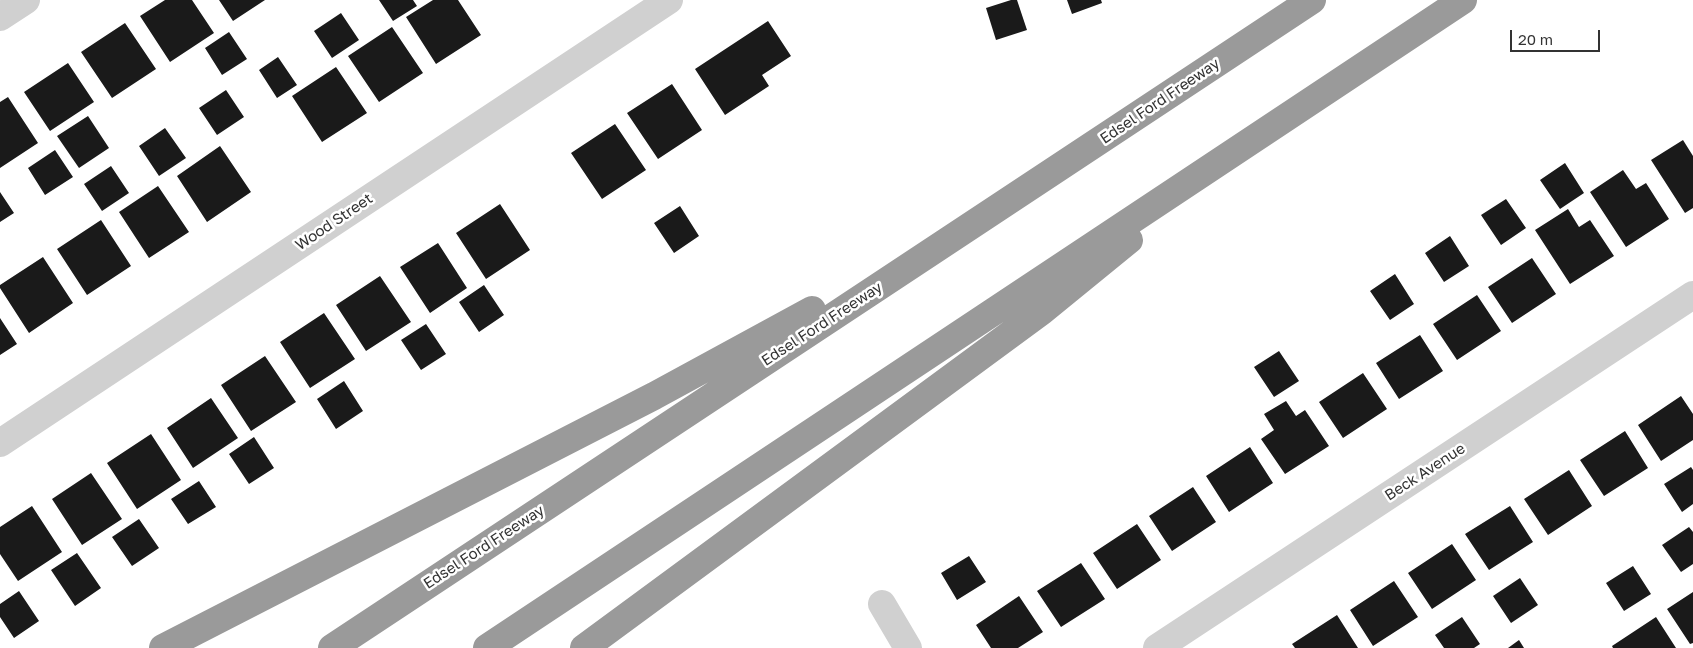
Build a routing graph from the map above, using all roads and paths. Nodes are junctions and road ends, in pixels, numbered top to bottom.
1 (26, 0) edge
2 (669, 0) edge
3 (1312, 0) edge
4 (1463, 0) edge
5 (0, 17) edge
6 (1263, 132) junction
7 (1014, 197) junction
8 (1693, 295) edge
9 (0, 443) edge
10 (882, 604) dead end
11 (163, 648) edge
12 (332, 648) edge
13 (487, 648) edge
14 (584, 648) edge
15 (908, 648) edge
16 (1157, 648) edge

1 - 5 street
2 - 9 street, Wood Street
3 - 7 highway, Edsel Ford Freeway
4 - 6 highway
6 - 13 highway
6 - 14 highway
7 - 11 highway
7 - 12 highway, Edsel Ford Freeway
8 - 16 street, Beck Avenue
10 - 15 street

